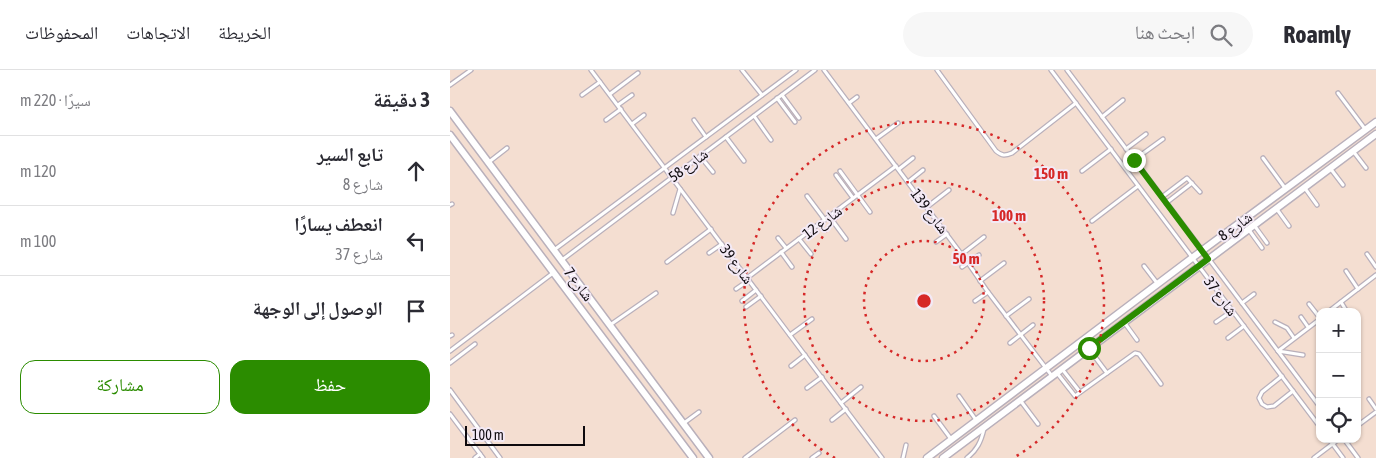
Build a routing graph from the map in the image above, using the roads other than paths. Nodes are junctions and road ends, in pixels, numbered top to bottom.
1 (471, 70) edge
2 (591, 70) edge
3 (742, 70) edge
4 (796, 70) edge
5 (815, 70) edge
6 (824, 70) edge
7 (937, 70) edge
8 (1051, 70) edge
9 (1067, 70) edge
10 (638, 73) dead end
11 (600, 82) junction
12 (450, 85) edge
13 (1338, 93) dead end
14 (610, 94) junction
15 (782, 94) junction
16 (582, 95) dead end
17 (632, 95) dead end
18 (762, 95) junction
19 (857, 97) dead end
20 (777, 98) junction
21 (1123, 100) dead end
22 (849, 103) junction
23 (1076, 103) junction
24 (618, 105) junction
25 (621, 109) junction
26 (450, 110) edge
27 (644, 115) dead end
28 (754, 116) junction
29 (1102, 117) junction
30 (799, 118) dead end
31 (606, 120) dead end
32 (694, 120) dead end
33 (795, 122) dead end
34 (1376, 122) edge
35 (898, 123) dead end
36 (632, 124) junction
37 (1366, 129) junction
38 (1146, 134) dead end
39 (1376, 134) edge
40 (450, 135) edge
41 (706, 137) junction
42 (726, 137) junction
43 (1163, 139) dead end
44 (771, 140) dead end
45 (876, 140) junction
46 (507, 148) dead end
47 (1111, 149) junction
48 (1126, 150) junction
49 (1353, 151) junction
50 (700, 156) junction
51 (913, 158) dead end
52 (1263, 158) dead end
53 (1134, 160) junction
54 (744, 161) dead end
55 (488, 162) junction
56 (665, 168) junction
57 (897, 168) junction
58 (1330, 168) junction
59 (1366, 168) dead end
60 (923, 170) dead end
61 (840, 171) dead end
62 (1082, 171) dead end
63 (713, 172) dead end
64 (836, 175) dead end
65 (672, 177) junction
66 (908, 182) junction
67 (1192, 183) junction
68 (1138, 186) junction
69 (1343, 186) dead end
70 (1304, 187) junction
71 (680, 188) junction
72 (1286, 188) junction
73 (949, 190) dead end
74 (1200, 192) dead end
75 (857, 195) junction
76 (807, 196) dead end
77 (1162, 197) junction
78 (853, 198) junction
79 (1166, 202) junction
80 (1317, 205) dead end
81 (927, 207) junction
82 (1276, 208) junction
83 (870, 212) dead end
84 (673, 213) dead end
85 (829, 216) junction
86 (824, 220) junction
87 (1092, 221) dead end
88 (1289, 226) dead end
89 (1251, 227) junction
90 (711, 229) junction
91 (947, 234) junction
92 (984, 237) dead end
93 (778, 238) dead end
94 (799, 239) junction
95 (846, 239) dead end
96 (936, 242) dead end
97 (1267, 243) dead end
98 (722, 244) junction
99 (786, 248) junction
100 (1262, 248) dead end
101 (554, 250) junction
102 (1202, 250) junction
103 (781, 252) junction
104 (709, 253) dead end
105 (810, 254) dead end
106 (962, 254) junction
107 (1367, 254) dead end
108 (979, 255) dead end
109 (1192, 258) junction
110 (1208, 259) junction
111 (561, 260) junction
112 (666, 262) dead end
113 (968, 263) junction
114 (1004, 263) dead end
115 (1144, 266) dead end
116 (1199, 266) junction
117 (792, 267) dead end
118 (962, 267) dead end
119 (1376, 267) edge
120 (1346, 271) dead end
121 (553, 273) junction
122 (1375, 277) edge
123 (748, 279) junction
124 (980, 281) junction
125 (1157, 284) junction
126 (1358, 288) junction
127 (736, 289) dead end
128 (756, 290) junction
129 (988, 292) junction
130 (656, 293) dead end
131 (1254, 294) dead end
132 (761, 296) junction
133 (1028, 299) dead end
134 (742, 301) dead end
135 (975, 301) dead end
136 (1340, 302) junction
137 (1242, 303) junction
138 (1309, 304) dead end
139 (746, 307) dead end
140 (1333, 308) edge
141 (1344, 308) edge
142 (1232, 311) junction
143 (1316, 313) edge
144 (1006, 316) junction
145 (1301, 317) dead end
146 (812, 319) dead end
147 (1316, 321) edge
148 (1124, 322) junction
149 (1216, 322) dead end
150 (1275, 322) dead end
151 (610, 325) junction
152 (1033, 325) dead end
153 (1244, 326) junction
154 (1308, 327) junction
155 (1020, 334) junction
156 (790, 335) junction
157 (1228, 338) dead end
158 (1294, 338) junction
159 (1137, 340) dead end
160 (1010, 343) dead end
161 (475, 344) dead end
162 (1089, 348) junction
163 (450, 351) edge
164 (1278, 351) junction
165 (805, 355) junction
166 (1303, 355) dead end
167 (450, 363) edge
168 (791, 366) dead end
169 (1046, 368) junction
170 (1057, 373) junction
171 (1107, 373) junction
172 (1282, 376) junction
173 (822, 377) junction
174 (1161, 384) dead end
175 (861, 387) dead end
176 (807, 388) dead end
177 (450, 390) edge
178 (1293, 391) junction
179 (1080, 392) junction
180 (959, 396) dead end
181 (1369, 399) dead end
182 (1020, 400) junction
183 (1316, 400) edge
184 (841, 403) junction
185 (846, 409) junction
186 (1376, 410) edge
187 (698, 412) dead end
188 (450, 414) edge
189 (934, 416) dead end
190 (795, 420) dead end
191 (832, 420) dead end
192 (977, 420) junction
193 (1316, 422) edge
194 (1361, 423) edge
195 (683, 424) junction
196 (1038, 424) dead end
197 (984, 428) junction
198 (951, 440) junction
199 (1347, 443) edge
200 (1333, 444) joint
201 (906, 445) dead end
202 (819, 453) dead end
203 (481, 456) edge
204 (475, 458) edge
205 (500, 458) edge
206 (693, 458) edge
207 (709, 458) edge
208 (745, 458) edge
209 (812, 458) edge
210 (882, 458) edge
211 (903, 458) edge
212 (927, 458) edge
213 (943, 458) edge
214 (967, 458) edge
215 (1314, 458) edge
216 (1343, 458) edge
217 (1358, 458) edge

1 - 12 lane
2 - 11 lane, شارع 39
3 - 18 lane
4 - 18 lane, شارع 58
5 - 15 lane, شارع 58
6 - 22 lane, شارع 139
7 - 23 lane
8 - 23 lane, شارع 37
9 - 29 lane, شارع 37
10 - 14 lane
11 - 14 lane, شارع 39
11 - 16 lane
13 - 37 lane
14 - 24 lane, شارع 39
15 - 20 lane, شارع 58
15 - 30 lane
17 - 24 lane
18 - 41 lane, شارع 58
19 - 22 lane
20 - 28 lane, شارع 58
20 - 33 lane
21 - 29 lane
22 - 45 lane, شارع 139
23 - 47 lane, شارع 37
24 - 25 lane, شارع 39
25 - 31 lane
25 - 36 lane, شارع 39
26 - 55 street, شارع 7
27 - 36 lane
28 - 42 lane, شارع 58
28 - 44 lane
29 - 48 lane, شارع 37
32 - 41 lane
34 - 37 street, شارع 8
35 - 45 lane
36 - 56 lane, شارع 39
37 - 72 street, شارع 8
38 - 48 lane
39 - 49 street, شارع 8
40 - 121 street, شارع 7
41 - 56 lane, شارع 58
42 - 50 lane, شارع 58
42 - 54 lane
43 - 53 lane
45 - 57 lane, شارع 139
46 - 55 lane
47 - 62 lane
47 - 68 lane, شارع 37
48 - 53 lane, شارع 37
49 - 58 street, شارع 8
49 - 59 lane
50 - 63 lane
50 - 65 lane, شارع 58
51 - 57 lane, شارع 12
52 - 72 lane
53 - 77 lane, شارع 37
55 - 101 street, شارع 7
56 - 65 lane, شارع 39
56 - 101 lane, شارع 58
57 - 66 lane, شارع 139
57 - 75 lane, شارع 12
58 - 69 lane
58 - 70 street, شارع 8
60 - 66 lane
61 - 75 lane
64 - 78 lane
65 - 71 lane, شارع 39
65 - 111 lane, شارع 58
66 - 81 lane, شارع 139
67 - 74 lane
67 - 77 lane
67 - 79 lane
68 - 87 lane
68 - 109 lane, شارع 37
70 - 80 lane
70 - 82 street, شارع 8
71 - 84 lane
71 - 90 lane, شارع 39
72 - 102 street, شارع 8
73 - 81 lane
75 - 78 lane, شارع 12
75 - 83 lane
76 - 86 lane
77 - 79 lane, شارع 37
78 - 85 lane, شارع 12
79 - 102 lane, شارع 37
81 - 91 lane, شارع 139
82 - 88 lane
82 - 89 street, شارع 8
85 - 86 lane, شارع 12
85 - 95 lane
86 - 94 lane, شارع 12
89 - 97 lane
89 - 100 lane
89 - 110 street, شارع 8
90 - 98 lane, شارع 39
90 - 112 lane
91 - 96 lane
91 - 106 lane, شارع 139
92 - 106 lane
93 - 99 lane
94 - 99 lane, شارع 12
94 - 105 lane
98 - 104 lane
98 - 123 lane, شارع 39
99 - 103 lane, شارع 12
101 - 111 street, شارع 7
102 - 109 street, شارع 8
102 - 110 lane, شارع 37
103 - 117 lane
103 - 123 lane, شارع 12
106 - 113 lane, شارع 139
107 - 119 lane
108 - 113 lane
109 - 116 lane, شارع 37
109 - 125 street, شارع 8
110 - 116 street, شارع 8
110 - 137 lane, شارع 37
111 - 151 street, شارع 7
113 - 118 lane
113 - 124 lane, شارع 139
114 - 124 lane
115 - 125 lane
116 - 142 lane, شارع 37
116 - 148 street, شارع 8
120 - 126 lane
121 - 163 lane
121 - 206 street, شارع 7
122 - 126 lane
123 - 127 lane, شارع 12
123 - 128 lane, شارع 39
124 - 129 lane, شارع 139
125 - 169 street, شارع 8
126 - 136 lane
128 - 132 lane, شارع 39
128 - 134 lane
129 - 135 lane
129 - 144 lane, شارع 139
130 - 151 lane
131 - 137 lane
132 - 139 lane
132 - 156 lane, شارع 39
133 - 144 lane
136 - 140 lane
136 - 141 lane
137 - 164 lane, شارع 37
138 - 143 lane
142 - 149 lane
142 - 153 lane, شارع 37
144 - 155 lane, شارع 139
145 - 154 lane
146 - 156 lane
147 - 154 lane
148 - 159 lane
148 - 162 street, شارع 8
150 - 158 lane
151 - 195 street, شارع 7
152 - 155 lane
153 - 157 lane
153 - 172 lane, شارع 37
154 - 158 lane
155 - 160 lane
155 - 169 lane, شارع 139
156 - 165 lane, شارع 39
158 - 164 lane
161 - 167 lane
162 - 170 street, شارع 8
162 - 171 lane
164 - 166 lane
164 - 183 lane, شارع 37
165 - 168 lane
165 - 173 lane, شارع 39
169 - 170 lane, شارع 139
169 - 192 street, شارع 8
170 - 179 lane
170 - 179 lane
170 - 182 street, شارع 8
171 - 174 lane
171 - 179 lane
172 - 178 lane, شارع 37
172 - 178 lane
173 - 176 lane
173 - 184 lane, شارع 39
175 - 184 lane
177 - 205 lane
178 - 193 lane, شارع 37
180 - 192 lane
181 - 186 lane
182 - 196 lane
182 - 197 street, شارع 8
184 - 185 lane, شارع 39
185 - 191 lane
185 - 210 lane, شارع 39
186 - 194 lane
187 - 195 lane
188 - 203 lane
189 - 198 lane
190 - 208 lane
192 - 198 street, شارع 8
195 - 207 street, شارع 7
197 - 213 street, شارع 8
197 - 214 lane
198 - 212 street, شارع 8
199 - 217 lane
200 - 215 lane
200 - 216 lane
201 - 211 lane
202 - 209 lane
203 - 204 lane

